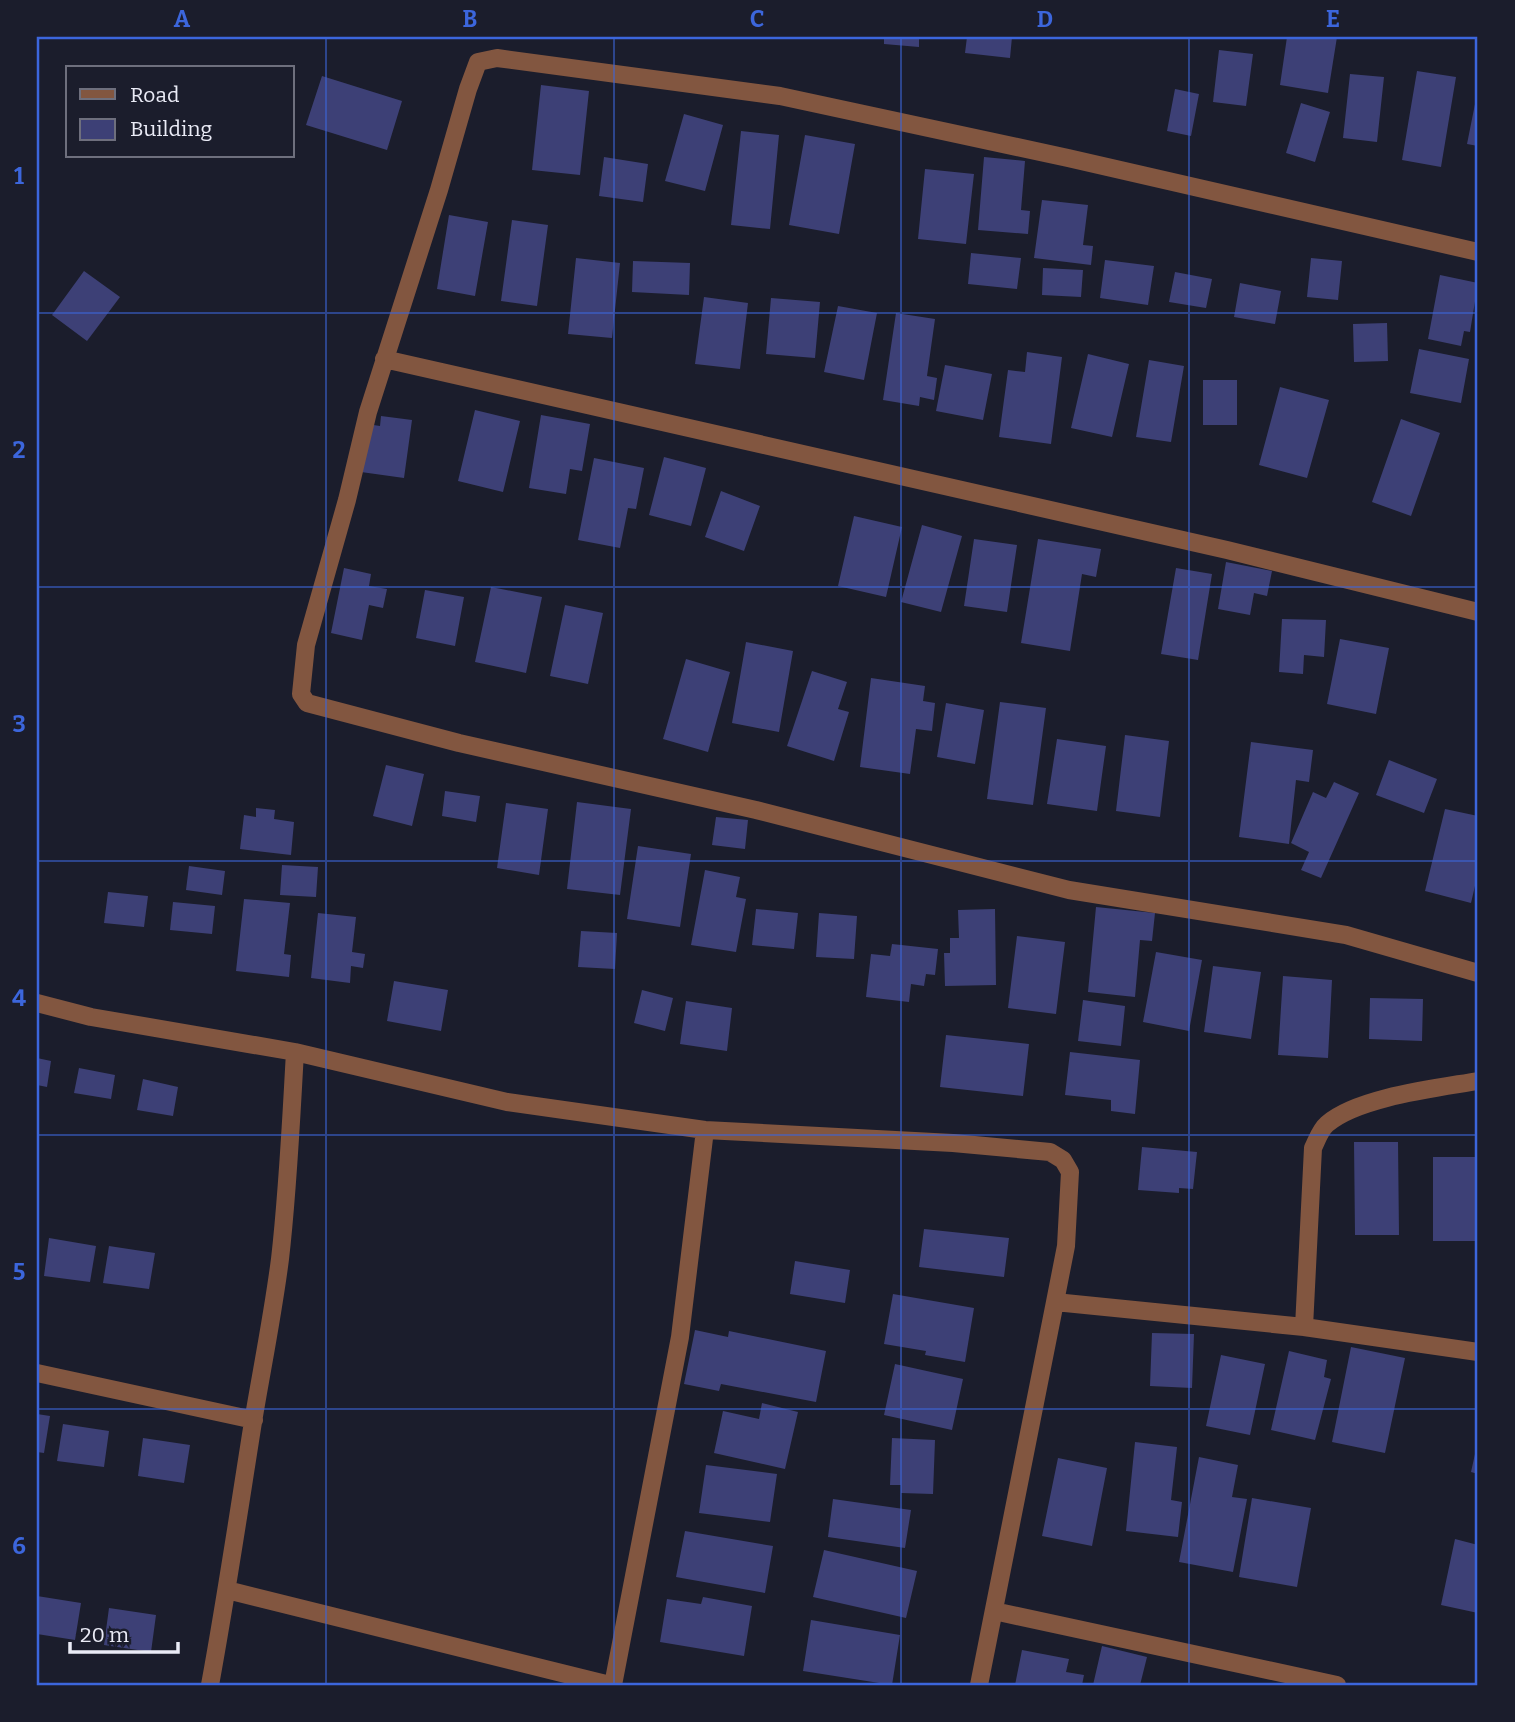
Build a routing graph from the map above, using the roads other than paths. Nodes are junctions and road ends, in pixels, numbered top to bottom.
1 (1478, 252) edge
2 (384, 359) junction
3 (1478, 612) edge
4 (1478, 973) edge
5 (37, 1003) edge
6 (295, 1052) junction
7 (1478, 1081) edge
8 (705, 1130) junction
9 (1055, 1302) junction
10 (1304, 1327) junction
11 (1478, 1352) edge
12 (37, 1373) edge
13 (254, 1420) junction
14 (227, 1590) junction
15 (994, 1611) junction
16 (210, 1685) edge
17 (611, 1685) edge
18 (979, 1685) edge
19 (1337, 1685) edge

1 - 2 street
2 - 3 street
2 - 4 street
5 - 6 street
6 - 8 street
6 - 13 street
7 - 10 street
8 - 9 street
8 - 17 street
9 - 10 street
9 - 15 street
10 - 11 street
12 - 13 street
13 - 14 street
14 - 16 street
14 - 17 street
15 - 18 street
15 - 19 street

